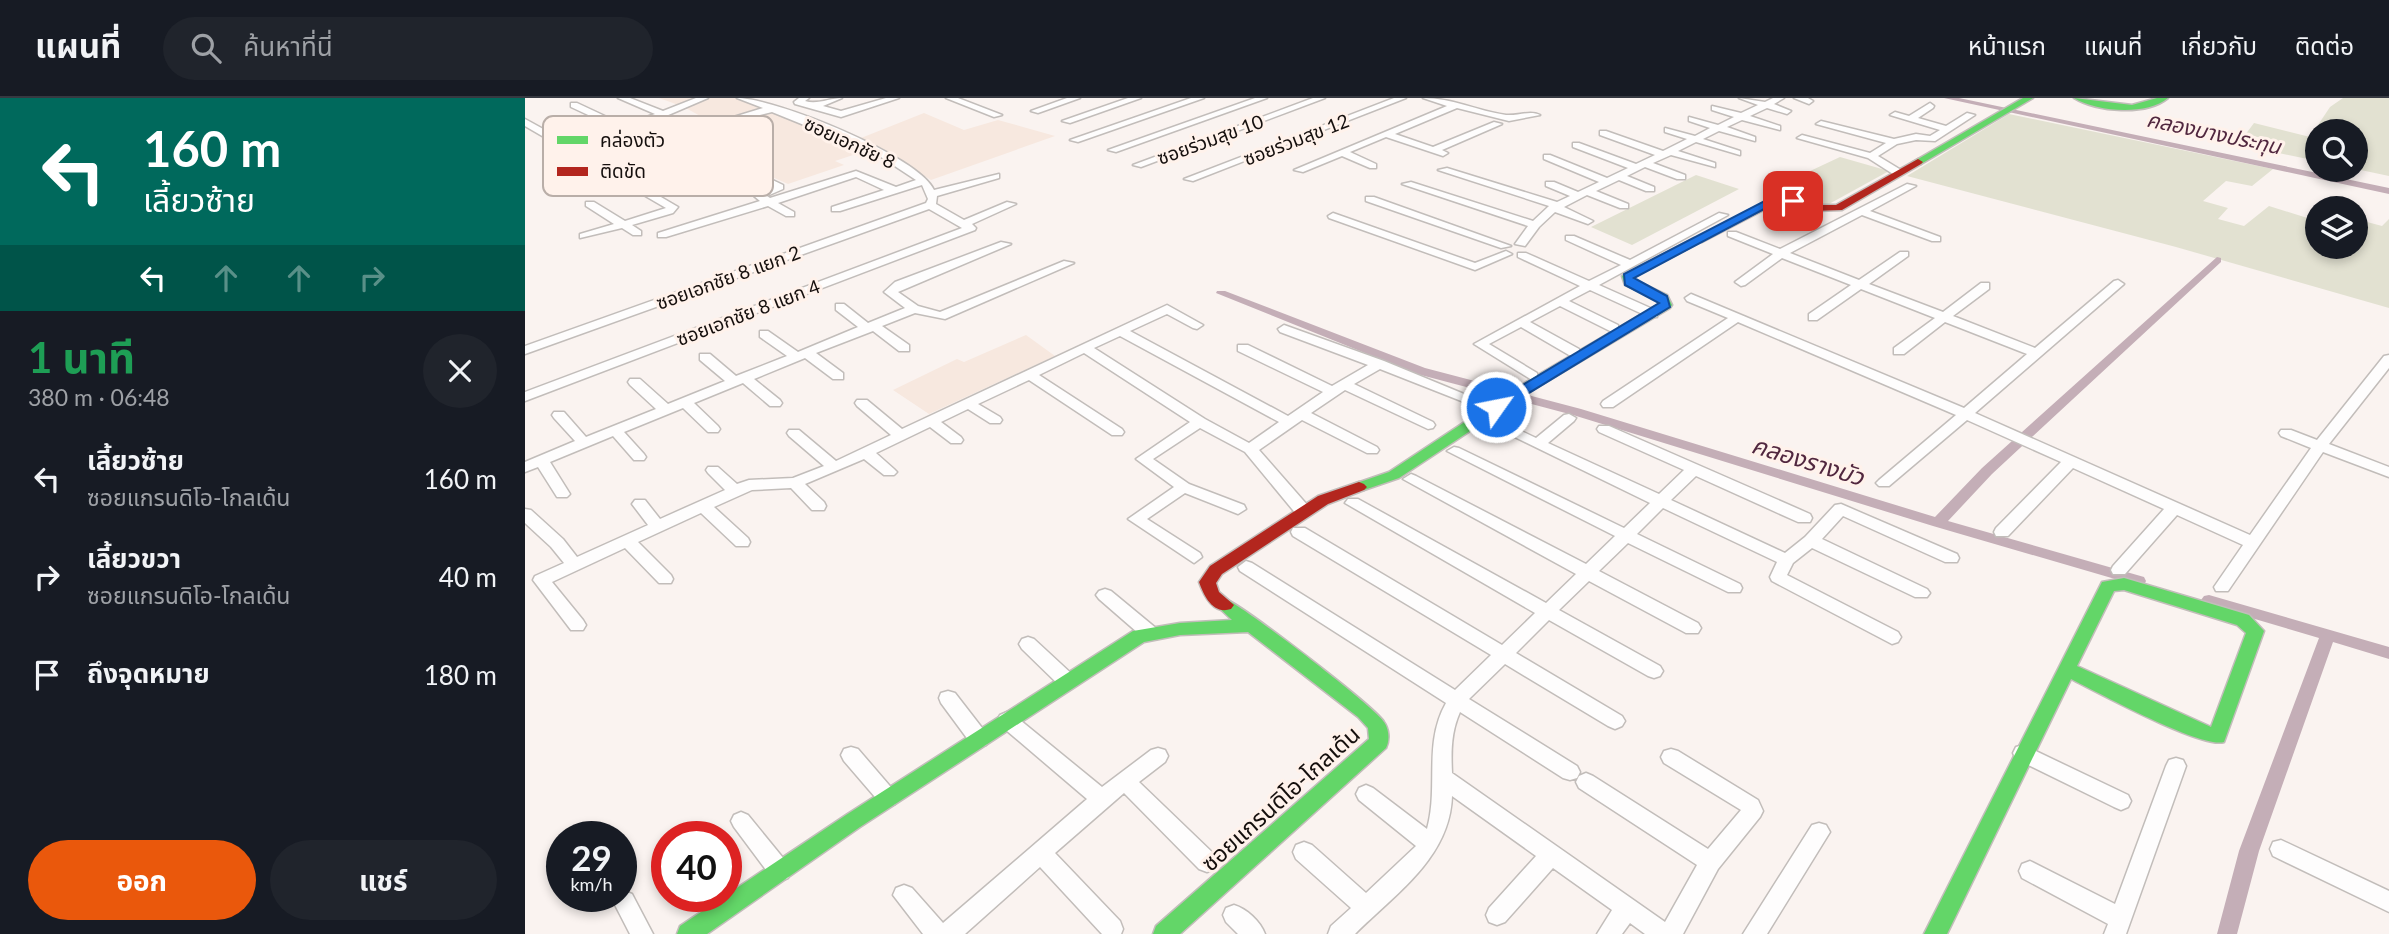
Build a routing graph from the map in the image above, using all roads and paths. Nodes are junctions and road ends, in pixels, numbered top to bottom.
1 (622, 98) edge
2 (704, 98) edge
3 (741, 98) edge
4 (805, 98) edge
5 (838, 98) edge
6 (895, 98) edge
7 (950, 98) edge
8 (1076, 98) edge
9 (1137, 98) edge
10 (1200, 98) edge
11 (1263, 98) edge
12 (1321, 98) edge
13 (1402, 98) edge
14 (1427, 98) edge
15 (1743, 98) edge
16 (1780, 98) edge
17 (1798, 98) edge
18 (2029, 98) edge
19 (2078, 98) edge
20 (2164, 98) edge
21 (1809, 101) dead end
22 (574, 104) dead end
23 (1456, 105) junction
24 (1769, 106) junction
25 (1930, 106) dead end
26 (812, 107) junction
27 (771, 108) junction
28 (1715, 108) dead end
29 (1035, 111) dead end
30 (1787, 111) dead end
31 (664, 115) junction
32 (789, 115) junction
33 (996, 115) dead end
34 (1535, 115) dead end
35 (1895, 115) dead end
36 (1970, 115) dead end
37 (598, 116) edge
38 (661, 116) edge
39 (746, 116) edge
40 (1743, 117) junction
41 (1692, 119) dead end
42 (1911, 119) junction
43 (1067, 121) dead end
44 (525, 122) edge
45 (1497, 124) dead end
46 (1821, 124) dead end
47 (1719, 128) junction
48 (1777, 128) dead end
49 (1947, 129) junction
50 (1668, 130) dead end
51 (543, 132) edge
52 (1603, 133) dead end
53 (1386, 134) junction
54 (1803, 138) dead end
55 (1752, 139) dead end
56 (1697, 140) junction
57 (1075, 141) dead end
58 (1894, 142) junction
59 (1576, 145) dead end
60 (1113, 150) dead end
61 (1433, 150) junction
62 (1341, 152) junction
63 (1737, 153) dead end
64 (1668, 154) junction
65 (1449, 155) dead end
66 (1871, 156) junction
67 (1547, 157) dead end
68 (1137, 165) dead end
69 (1712, 165) dead end
70 (1373, 166) dead end
71 (1642, 166) junction
72 (1299, 170) dead end
73 (1443, 170) dead end
74 (1898, 172) junction
75 (995, 176) dead end
76 (1620, 177) junction
77 (1681, 177) dead end
78 (1189, 179) dead end
79 (924, 181) junction
80 (1609, 182) junction
81 (1407, 184) dead end
82 (1550, 184) dead end
83 (1911, 186) dead end
84 (1650, 189) dead end
85 (893, 190) junction
86 (1583, 194) junction
87 (654, 196) edge
88 (760, 196) edge
89 (931, 199) junction
90 (1370, 200) dead end
91 (769, 202) junction
92 (590, 204) dead end
93 (1011, 204) dead end
94 (1624, 206) dead end
95 (1556, 207) junction
96 (836, 209) dead end
97 (1860, 211) junction
98 (790, 214) dead end
99 (1723, 215) dead end
100 (1333, 216) dead end
101 (1588, 221) dead end
102 (623, 224) junction
103 (968, 225) junction
104 (1535, 225) junction
105 (637, 233) dead end
106 (1732, 234) dead end
107 (662, 235) dead end
108 (584, 236) dead end
109 (1570, 238) dead end
110 (1936, 239) dead end
111 (1005, 244) dead end
112 (1506, 250) junction
113 (1521, 250) junction
114 (1781, 253) junction
115 (1904, 254) dead end
116 (1068, 263) dead end
117 (1629, 264) junction
118 (1741, 282) dead end
119 (2118, 284) dead end
120 (1861, 285) junction
121 (1585, 286) junction
122 (1985, 286) dead end
123 (1691, 298) dead end
124 (1561, 302) junction
125 (840, 306) dead end
126 (914, 309) junction
127 (1648, 317) junction
128 (1737, 317) junction
129 (1813, 317) dead end
130 (1944, 317) junction
131 (1520, 322) junction
132 (1197, 325) dead end
133 (871, 328) junction
134 (1614, 328) dead end
135 (1284, 329) dead end
136 (1120, 331) junction
137 (764, 334) dead end
138 (904, 348) dead end
139 (1085, 348) junction
140 (1243, 348) dead end
141 (525, 350) edge
142 (1899, 351) dead end
143 (1574, 352) dead end
144 (2036, 353) junction
145 (802, 355) junction
146 (705, 357) dead end
147 (2389, 359) edge
148 (1379, 364) junction
149 (1029, 374) junction
150 (838, 376) dead end
151 (1532, 376) dead end
152 (740, 380) junction
153 (635, 382) dead end
154 (1339, 388) junction
155 (525, 397) edge
156 (1474, 401) dead end
157 (685, 402) junction
158 (967, 402) junction
159 (775, 403) dead end
160 (862, 403) dead end
161 (1608, 404) dead end
162 (666, 410) junction
163 (1963, 414) junction
164 (559, 415) dead end
165 (1496, 416) junction
166 (1296, 418) junction
167 (1569, 418) dead end
168 (930, 420) junction
169 (995, 420) dead end
170 (1200, 422) junction
171 (1428, 425) dead end
172 (713, 429) dead end
173 (1604, 429) dead end
174 (615, 430) junction
175 (794, 432) dead end
176 (1117, 432) dead end
177 (2286, 433) dead end
178 (900, 435) junction
179 (957, 440) dead end
180 (584, 443) junction
181 (1538, 444) junction
182 (2320, 446) junction
183 (1250, 449) junction
184 (1372, 450) dead end
185 (1454, 451) dead end
186 (865, 452) junction
187 (639, 457) dead end
188 (541, 460) junction
189 (2070, 462) junction
190 (525, 467) edge
191 (835, 467) junction
192 (1694, 469) junction
193 (713, 470) dead end
194 (889, 472) dead end
195 (2389, 472) edge
196 (1411, 479) dead end
197 (1884, 483) dead end
198 (795, 484) junction
199 (1184, 487) junction
200 (735, 491) junction
201 (562, 494) dead end
202 (1661, 501) junction
203 (1353, 503) dead end
204 (640, 504) dead end
205 (703, 506) junction
206 (818, 506) dead end
207 (2174, 508) junction
208 (1237, 509) dead end
209 (1303, 511) junction
210 (525, 514) edge
211 (1804, 518) dead end
212 (658, 527) junction
213 (1299, 532) dead end
214 (2002, 532) dead end
215 (1627, 535) junction
216 (628, 541) junction
217 (1811, 541) junction
218 (742, 542) dead end
219 (2253, 543) junction
220 (1194, 557) dead end
221 (1951, 558) dead end
222 (1786, 560) junction
223 (573, 565) junction
224 (1246, 567) dead end
225 (2119, 570) dead end
226 (1589, 571) junction
227 (665, 579) dead end
228 (2222, 587) dead end
229 (1734, 588) dead end
230 (1921, 593) dead end
231 (1105, 595) dead end
232 (1548, 611) junction
233 (577, 625) dead end
234 (1252, 625) junction
235 (1692, 628) dead end
236 (1151, 634) junction
237 (1892, 637) dead end
238 (1028, 644) dead end
239 (1504, 654) junction
240 (2066, 670) junction
241 (1654, 671) dead end
242 (1066, 681) junction
243 (948, 698) dead end
244 (1457, 699) junction
245 (1007, 720) junction
246 (1615, 721) dead end
247 (979, 738) junction
248 (2023, 753) junction
249 (851, 755) dead end
250 (1158, 756) dead end
251 (1671, 757) dead end
252 (2176, 766) dead end
253 (1440, 776) junction
254 (1125, 781) junction
255 (1366, 794) dead end
256 (888, 798) junction
257 (1102, 799) junction
258 (2121, 801) dead end
259 (742, 822) edge
260 (1819, 832) dead end
261 (1430, 844) junction
262 (2281, 849) dead end
263 (1304, 852) dead end
264 (1041, 853) junction
265 (1551, 855) junction
266 (1207, 862) dead end
267 (1710, 862) junction
268 (780, 871) junction
269 (2030, 871) dead end
270 (904, 895) dead end
271 (2389, 902) edge
272 (1628, 907) junction
273 (1367, 908) junction
274 (630, 912) edge
275 (1234, 915) dead end
276 (1497, 915) dead end
277 (2118, 926) edge
278 (1112, 929) dead end
279 (642, 934) edge
280 (688, 934) edge
281 (938, 934) edge
282 (948, 934) edge
283 (1164, 934) edge
284 (1254, 934) edge
285 (1339, 934) edge
286 (1608, 934) edge
287 (1664, 934) edge
288 (1671, 934) edge
289 (1754, 934) edge
290 (1935, 934) edge

1 - 31 street
2 - 31 street
3 - 27 street, ซอยเอกชัย 8
4 - 26 street
5 - 26 street
6 - 26 street
7 - 33 street
8 - 29 street
9 - 43 street
10 - 57 street
11 - 60 street
12 - 68 street, ซอยร่วมสุข 10
13 - 78 street, ซอยร่วมสุข 12
14 - 23 street
15 - 24 street
16 - 24 street
17 - 21 street
18 - 74 street
19 - 20 street
22 - 37 street
23 - 34 street
23 - 53 street
24 - 30 street
24 - 40 street
25 - 42 street
26 - 32 street
27 - 32 street, ซอยเอกชัย 8
27 - 39 street
28 - 40 street
31 - 38 street
32 - 79 street, ซอยเอกชัย 8
35 - 42 street
36 - 49 street
40 - 47 street
40 - 48 street
41 - 47 street
42 - 49 street
44 - 51 street
45 - 61 street
46 - 58 street
47 - 55 street
47 - 56 street
49 - 58 street
50 - 56 street
52 - 64 street
53 - 61 street
53 - 62 street
54 - 66 street
56 - 63 street
56 - 64 street
58 - 66 street
59 - 71 street
61 - 65 street
62 - 70 street
62 - 72 street
64 - 69 street
64 - 71 street
66 - 74 street
67 - 80 street
71 - 76 street
71 - 77 street
73 - 95 street
74 - 127 street
75 - 89 street, ซอยเอกชัย 8 แยก 2
76 - 80 street
76 - 84 street
79 - 85 street
79 - 89 street, ซอยเอกชัย 8
80 - 86 street
81 - 104 street
82 - 86 street
83 - 97 street
85 - 91 street
85 - 96 street
86 - 94 street
86 - 95 street
87 - 102 street
88 - 91 street
89 - 103 street, ซอยเอกชัย 8
89 - 141 street, ซอยเอกชัย 8 แยก 2
90 - 112 street
91 - 98 street
91 - 107 street
92 - 102 street
93 - 103 street, ซอยเอกชัย 8 แยก 4
95 - 101 street
95 - 104 street
97 - 110 street
97 - 114 street
99 - 117 street
100 - 112 street
102 - 105 street
102 - 108 street
103 - 155 street, ซอยเอกชัย 8 แยก 4
104 - 113 street
106 - 114 street
109 - 117 street
111 - 126 street
112 - 113 street
113 - 121 street
114 - 118 street
114 - 120 street
115 - 120 street
116 - 126 street
117 - 121 street
119 - 144 street
120 - 129 street
120 - 130 street
121 - 124 street
121 - 127 street
122 - 130 street
123 - 128 street
124 - 131 street
124 - 134 street
125 - 133 street
126 - 133 street
127 - 165 street, ซอยแกรนดิโอ-โกลเด้น
128 - 161 street
128 - 163 street
130 - 142 street
130 - 144 street
131 - 143 street
131 - 151 street
132 - 136 street
133 - 138 street
133 - 145 street
135 - 148 street
136 - 139 street
136 - 166 street
137 - 145 street
139 - 149 street
139 - 170 street
140 - 154 street
144 - 163 street
145 - 150 street
145 - 152 street
146 - 152 street
147 - 182 street
148 - 154 street
148 - 156 street
149 - 158 street
149 - 176 street
152 - 157 street
152 - 159 street
153 - 162 street
154 - 166 street
154 - 171 street
157 - 162 street
157 - 172 street
158 - 168 street
158 - 169 street
160 - 178 street
162 - 174 street
163 - 189 street
163 - 197 street
164 - 180 street
165 - 181 street
165 - 209 street, ซอยแกรนดิโอ-โกลเด้น
166 - 183 street
166 - 184 street
167 - 181 street
168 - 178 street
168 - 179 street
170 - 183 street
170 - 199 street
173 - 192 street
174 - 180 street
174 - 187 street
175 - 191 street
177 - 182 street
178 - 186 street
180 - 188 street
181 - 202 street
182 - 195 street
182 - 219 street
183 - 209 street
185 - 215 street
186 - 191 street
186 - 194 street
188 - 190 street
188 - 201 street
189 - 207 street
189 - 214 street
191 - 198 street
192 - 202 street
192 - 211 street
193 - 200 street
196 - 226 street
198 - 200 street
198 - 206 street
199 - 208 street
199 - 220 street
200 - 205 street
202 - 215 street
202 - 222 street
203 - 232 street
204 - 212 street
205 - 212 street
205 - 218 street
207 - 219 street
207 - 225 street
209 - 234 street, ซอยแกรนดิโอ-โกลเด้น
210 - 223 street
212 - 216 street
213 - 239 street
215 - 226 street
215 - 229 street
216 - 223 street
216 - 227 street
217 - 221 street
217 - 222 street
217 - 230 street
219 - 228 street
222 - 237 street
223 - 233 street
224 - 244 street
226 - 232 street
226 - 235 street
231 - 236 street
232 - 239 street
232 - 241 street
234 - 236 street
234 - 283 street, ซอยแกรนดิโอ-โกลเด้น
236 - 242 street
238 - 242 street
239 - 244 street
239 - 246 street
240 - 240 street
240 - 248 street
242 - 245 street
243 - 247 street
244 - 253 street
244 - 267 street
245 - 247 street
245 - 257 street
247 - 256 street
248 - 258 street
248 - 290 street
249 - 256 street
250 - 254 street
251 - 267 street
252 - 277 street
253 - 261 street
253 - 265 street
254 - 257 street
254 - 266 street
255 - 261 street
256 - 268 street
257 - 264 street
259 - 268 street
260 - 289 street
261 - 273 street
262 - 271 street
263 - 273 street
264 - 278 street
264 - 282 street
265 - 272 street
265 - 276 street
267 - 288 street
268 - 280 street
269 - 277 street
270 - 281 street
272 - 286 street
272 - 287 street
273 - 285 street
274 - 279 street
275 - 284 street

